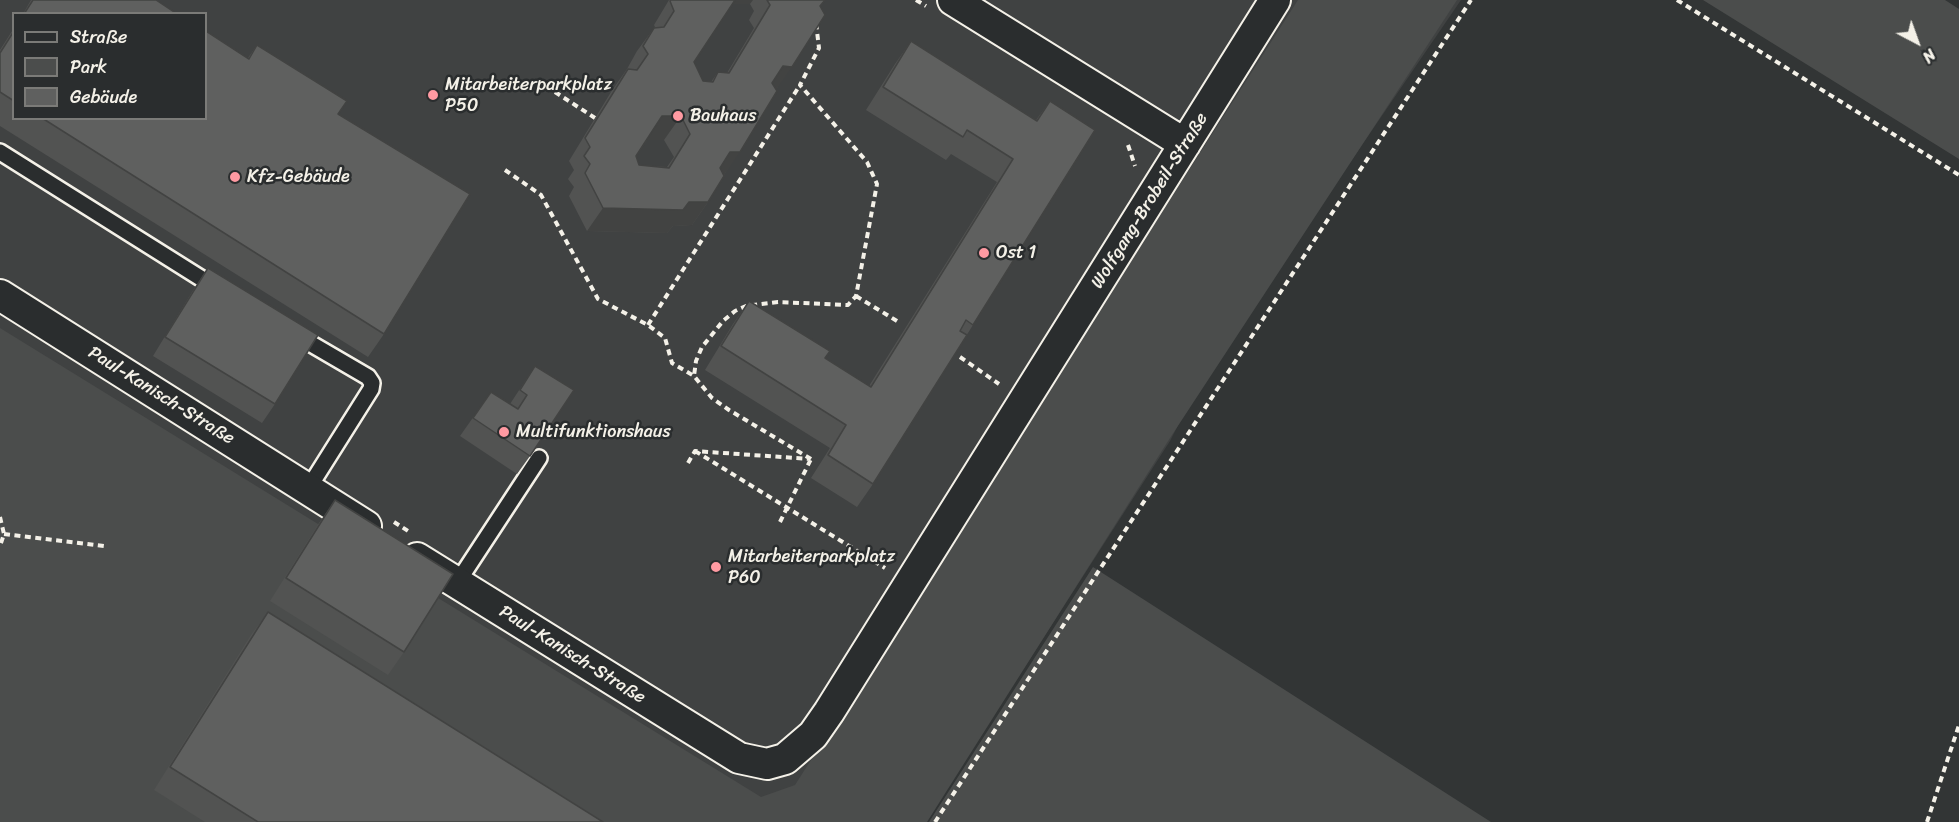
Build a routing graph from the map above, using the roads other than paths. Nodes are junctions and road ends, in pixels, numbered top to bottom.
1 (1275, 0) edge
2 (944, 6) edge
3 (1185, 144) junction
4 (0, 152) edge
5 (0, 295) edge
6 (227, 295) edge
7 (278, 324) edge
8 (1024, 401) joint
9 (539, 458) edge
10 (308, 489) junction
11 (457, 583) junction

1 - 3 street, Wolfgang-Brobeil-Straße
2 - 3 street
3 - 8 street, Wolfgang-Brobeil-Straße
4 - 6 lane
5 - 10 street, Paul-Kanisch-Straße
7 - 10 lane
8 - 11 street, Paul-Kanisch-Straße
9 - 11 lane
10 - 11 street, Paul-Kanisch-Straße

